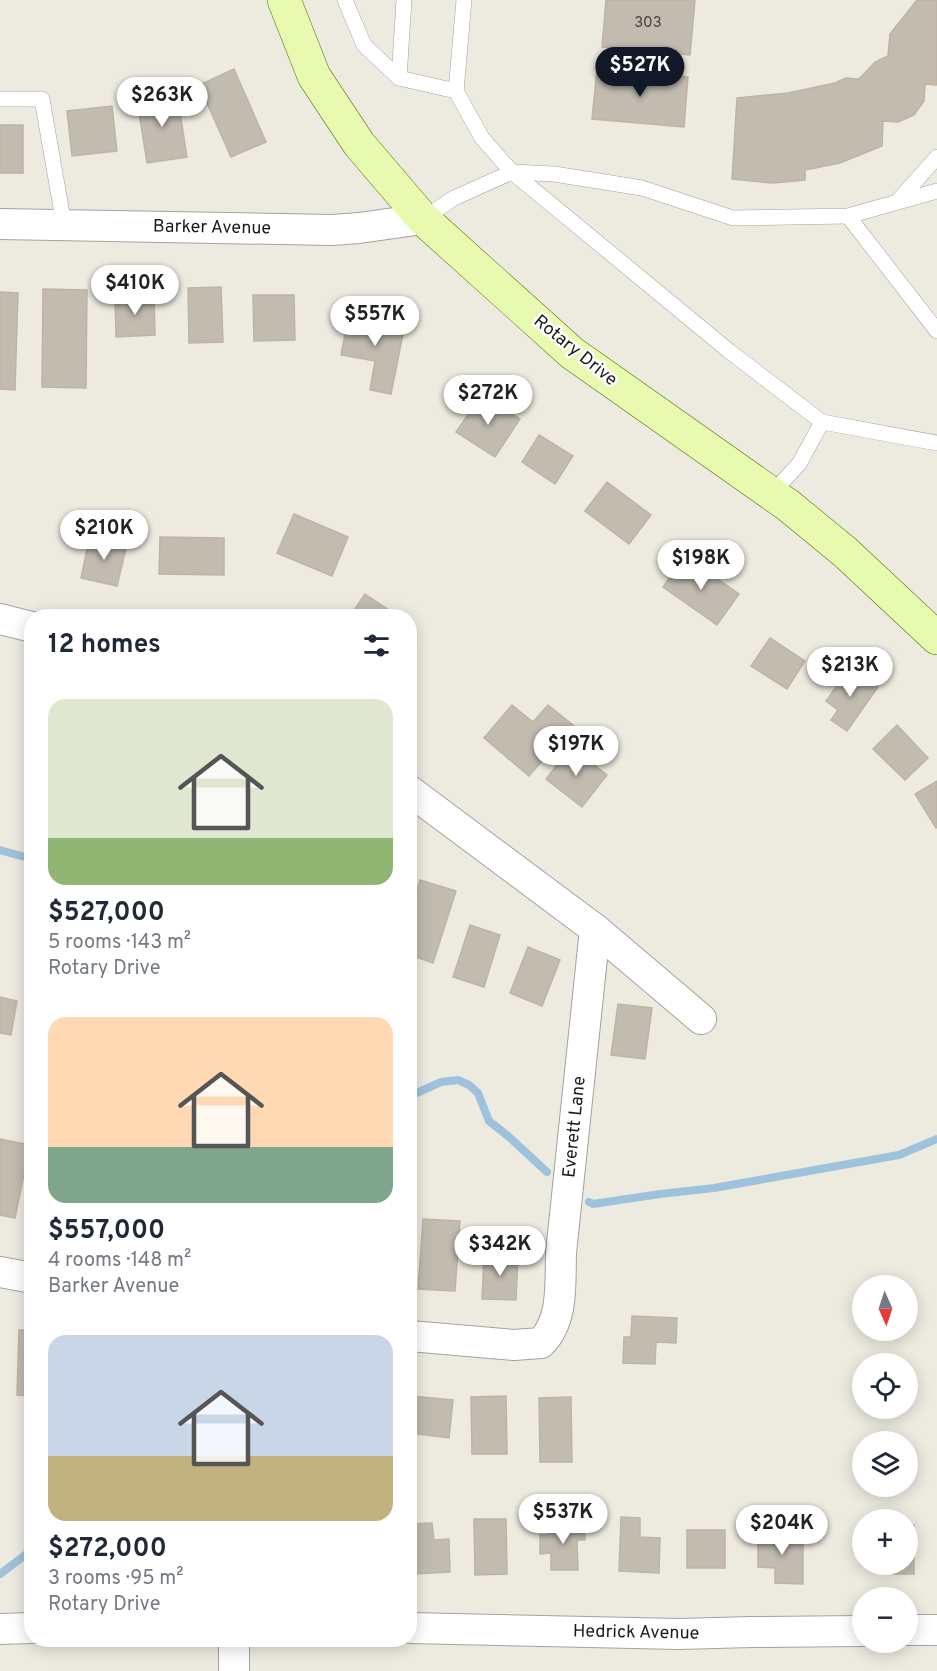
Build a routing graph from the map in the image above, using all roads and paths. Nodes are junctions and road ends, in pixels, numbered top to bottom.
1 (284, 0) edge
2 (345, 0) edge
3 (404, 0) edge
4 (464, 0) edge
5 (399, 78) junction
6 (456, 91) junction
7 (0, 99) edge
8 (937, 157) edge
9 (512, 172) junction
10 (937, 190) edge
11 (897, 202) junction
12 (848, 216) junction
13 (423, 219) junction
14 (0, 224) edge
15 (63, 225) junction
16 (937, 332) edge
17 (822, 422) junction
18 (937, 443) edge
19 (771, 494) junction
20 (0, 620) edge
21 (24, 625) edge
22 (937, 639) edge
23 (417, 795) edge
24 (595, 929) junction
25 (701, 1019) dead end
26 (0, 1272) edge
27 (24, 1276) edge
28 (417, 1337) edge
29 (24, 1628) edge
30 (417, 1628) edge
31 (0, 1629) edge
32 (918, 1630) edge
33 (937, 1630) edge
34 (852, 1631) edge
35 (234, 1647) edge
36 (234, 1671) edge

1 - 13 street, Rotary Drive
2 - 5 lane
3 - 5 lane
4 - 6 lane
5 - 6 lane
6 - 9 lane
7 - 15 lane
8 - 11 lane
9 - 12 lane
9 - 13 lane
9 - 17 lane
10 - 11 lane
11 - 12 lane
12 - 16 lane
13 - 15 street, Barker Avenue
13 - 19 street, Rotary Drive
14 - 15 street, Barker Avenue
17 - 18 lane
17 - 19 lane
19 - 22 street, Rotary Drive
20 - 21 street
23 - 24 street
24 - 25 street
24 - 28 street, Everett Lane
26 - 27 street
29 - 31 street
30 - 34 street, Hedrick Avenue
32 - 33 street
35 - 36 street

